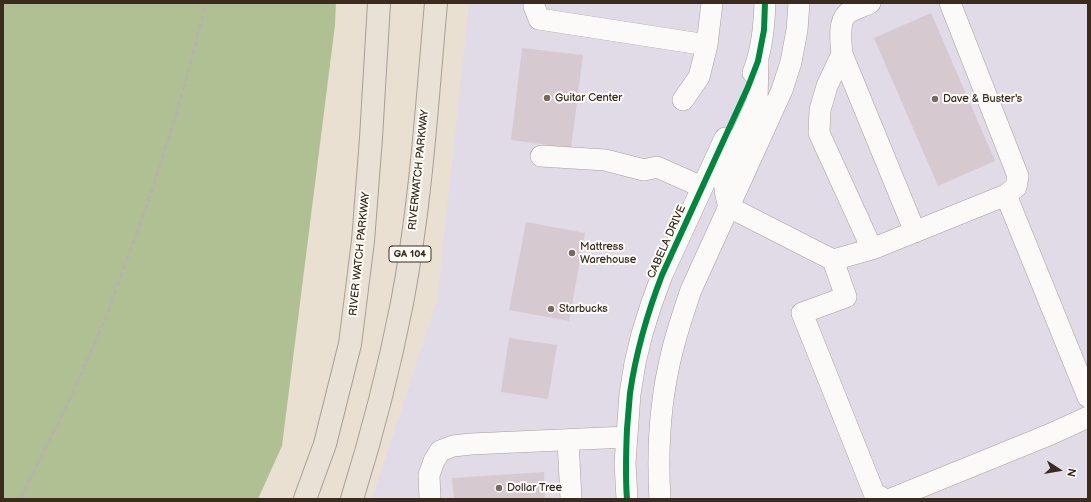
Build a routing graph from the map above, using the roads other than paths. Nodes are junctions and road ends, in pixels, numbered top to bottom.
1 (379, 3) edge
2 (436, 3) edge
3 (534, 3) edge
4 (712, 3) edge
5 (765, 3) edge
6 (799, 3) edge
7 (870, 3) edge
8 (950, 3) edge
9 (707, 45) junction
10 (842, 54) junction
11 (758, 60) junction
12 (683, 100) dead end
13 (541, 156) dead end
14 (702, 187) junction
15 (1006, 195) junction
16 (729, 207) junction
17 (915, 232) junction
18 (872, 249) junction
19 (833, 260) junction
20 (1088, 397) edge
21 (1088, 417) edge
22 (627, 437) junction
23 (568, 440) junction
24 (306, 499) edge
25 (352, 499) edge
26 (430, 499) edge
27 (571, 499) edge
28 (627, 499) edge
29 (660, 499) edge
30 (884, 499) edge
31 (891, 499) edge

1 - 24 main road, RIVER WATCH PARKWAY
2 - 25 main road, RIVERWATCH PARKWAY / GA 104
3 - 9 street
4 - 9 street
5 - 11 street, CABELA DRIVE
6 - 16 street
7 - 10 street
8 - 15 street
9 - 12 street
10 - 17 street
10 - 18 street
11 - 14 street, CABELA DRIVE
11 - 16 street
13 - 14 street
14 - 22 street, CABELA DRIVE
15 - 17 street
15 - 20 street
16 - 19 street
16 - 29 street
17 - 18 street
18 - 19 street
19 - 30 street
21 - 31 street
22 - 23 street
22 - 28 street, CABELA DRIVE
23 - 26 street
23 - 27 street

